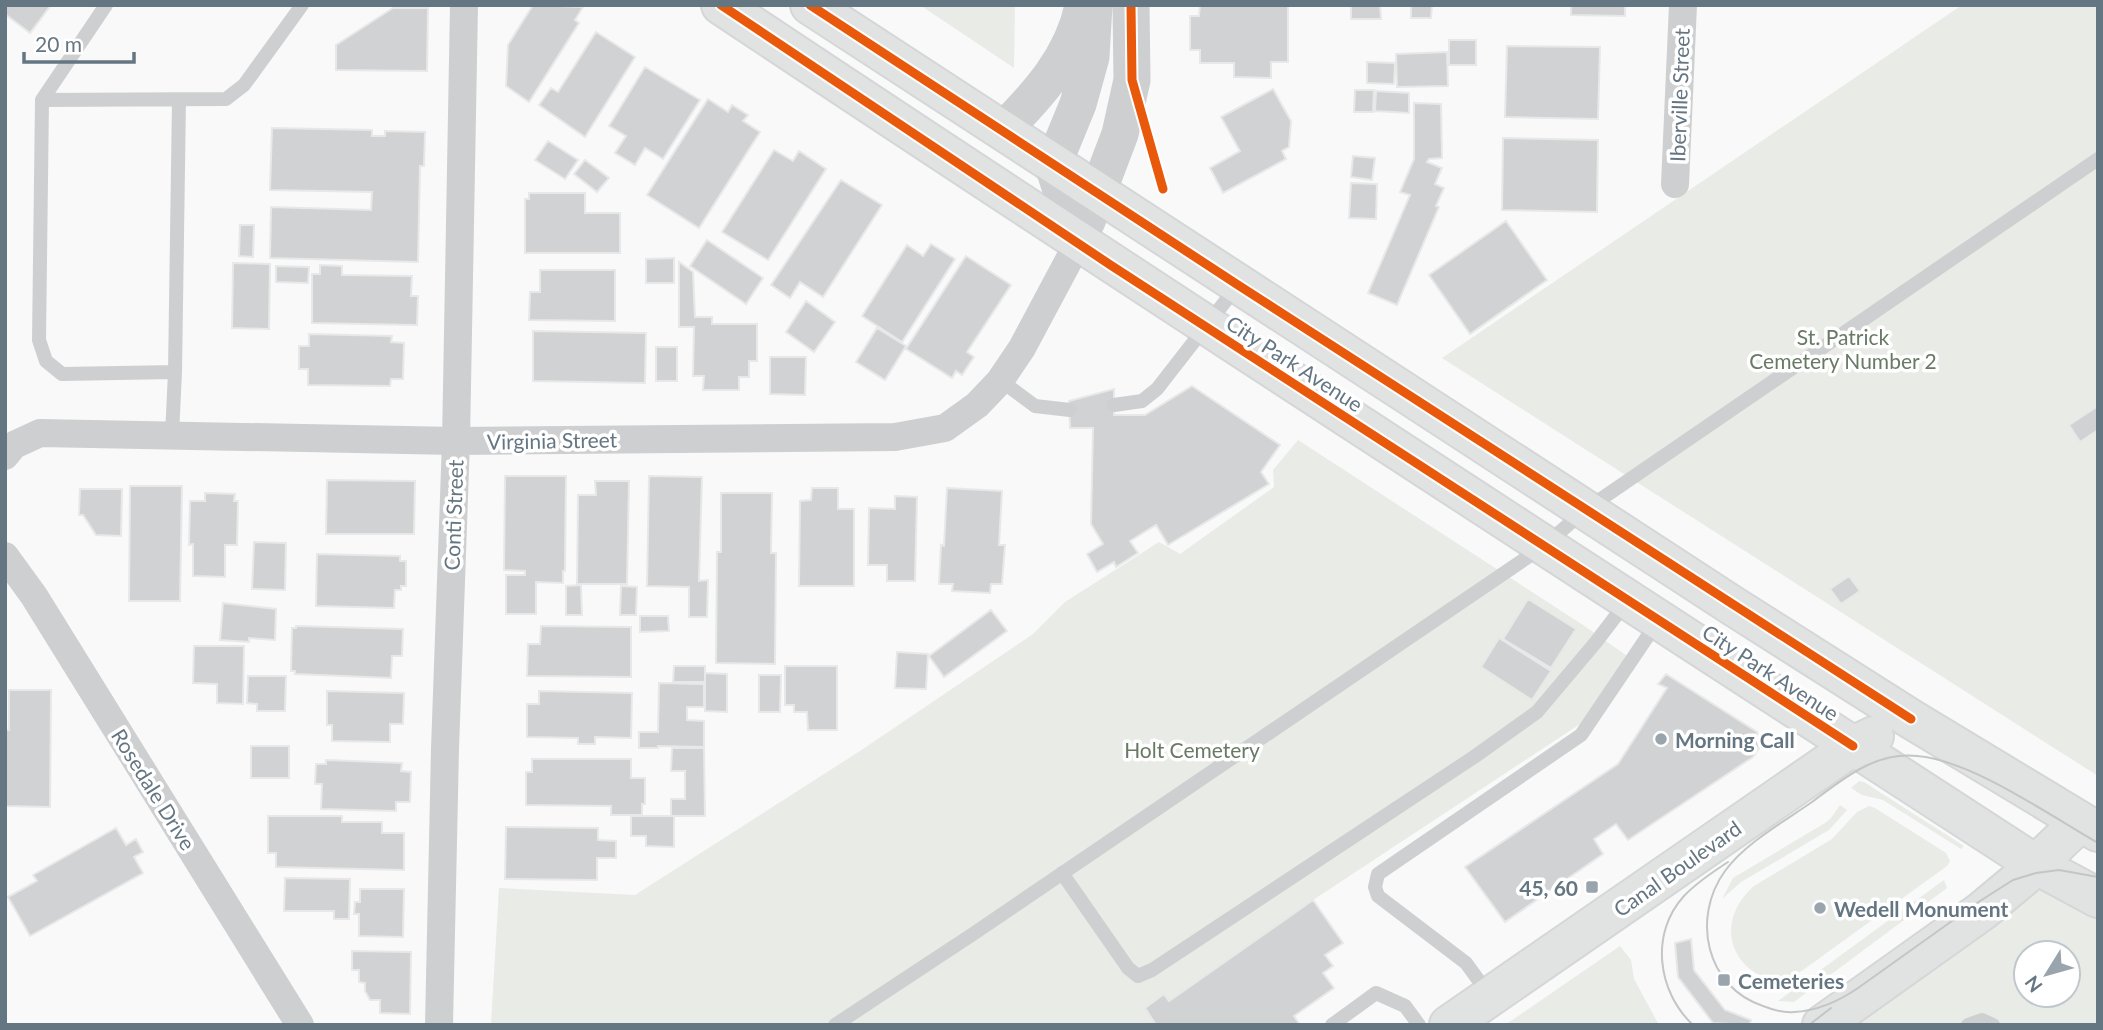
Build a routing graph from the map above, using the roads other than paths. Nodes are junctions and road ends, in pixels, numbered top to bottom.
1 (106, 5) edge
2 (302, 5) edge
3 (464, 5) edge
4 (721, 5) edge
5 (810, 5) edge
6 (1083, 5) edge
7 (1094, 5) edge
8 (1130, 5) edge
9 (1683, 5) edge
10 (42, 100) junction
11 (179, 100) junction
12 (1002, 131) junction
13 (2098, 159) edge
14 (1053, 164) junction
15 (1675, 184) dead end
16 (1099, 194) junction
17 (1078, 243) junction
18 (1238, 285) junction
19 (1207, 327) junction
20 (175, 372) junction
21 (1000, 380) junction
22 (1114, 405) dead end
23 (1070, 410) dead end
24 (172, 435) junction
25 (456, 441) junction
26 (5, 456) edge
27 (1584, 510) junction
28 (1544, 546) junction
29 (5, 556) edge
30 (1643, 610) junction
31 (1912, 719) junction
32 (1853, 746) junction
33 (2089, 827) edge
34 (2035, 864) junction
35 (1062, 873) junction
36 (2098, 898) edge
37 (1490, 996) junction
38 (299, 1025) edge
39 (439, 1025) edge
40 (835, 1025) edge
41 (1332, 1025) edge
42 (1419, 1025) edge
43 (1448, 1025) edge
44 (1822, 1025) edge
45 (1968, 1025) edge
46 (1993, 1025) edge

1 - 10 lane
2 - 11 lane
3 - 25 street, Conti Street
4 - 17 main road, City Park Avenue
5 - 12 main road, City Park Avenue
6 - 12 street
7 - 14 street
8 - 16 street
9 - 15 street, Iberville Street
10 - 11 lane
10 - 20 lane
11 - 20 lane
12 - 14 main road, City Park Avenue
13 - 27 lane
14 - 16 main road, City Park Avenue
14 - 17 street
16 - 17 street
16 - 18 main road, City Park Avenue
17 - 19 main road, City Park Avenue
17 - 21 street, Virginia Street
18 - 19 lane
18 - 27 main road, City Park Avenue
19 - 22 lane
19 - 28 main road, City Park Avenue
20 - 24 lane
21 - 23 lane
21 - 25 street, Virginia Street
24 - 25 street, Virginia Street
24 - 26 street, Virginia Street
25 - 39 street, Conti Street
27 - 28 lane
27 - 31 main road, City Park Avenue
28 - 30 main road, City Park Avenue
28 - 35 lane
29 - 38 street, Rosedale Drive
30 - 32 main road, City Park Avenue
30 - 35 lane
30 - 37 lane
31 - 32 main road, Canal Boulevard
31 - 33 main road, City Park Avenue
32 - 34 main road, City Park Avenue
32 - 37 main road, Canal Boulevard
33 - 34 main road
34 - 36 main road, City Park Avenue
34 - 44 main road
35 - 40 lane
37 - 43 main road, Canal Boulevard
41 - 42 lane
45 - 46 lane

